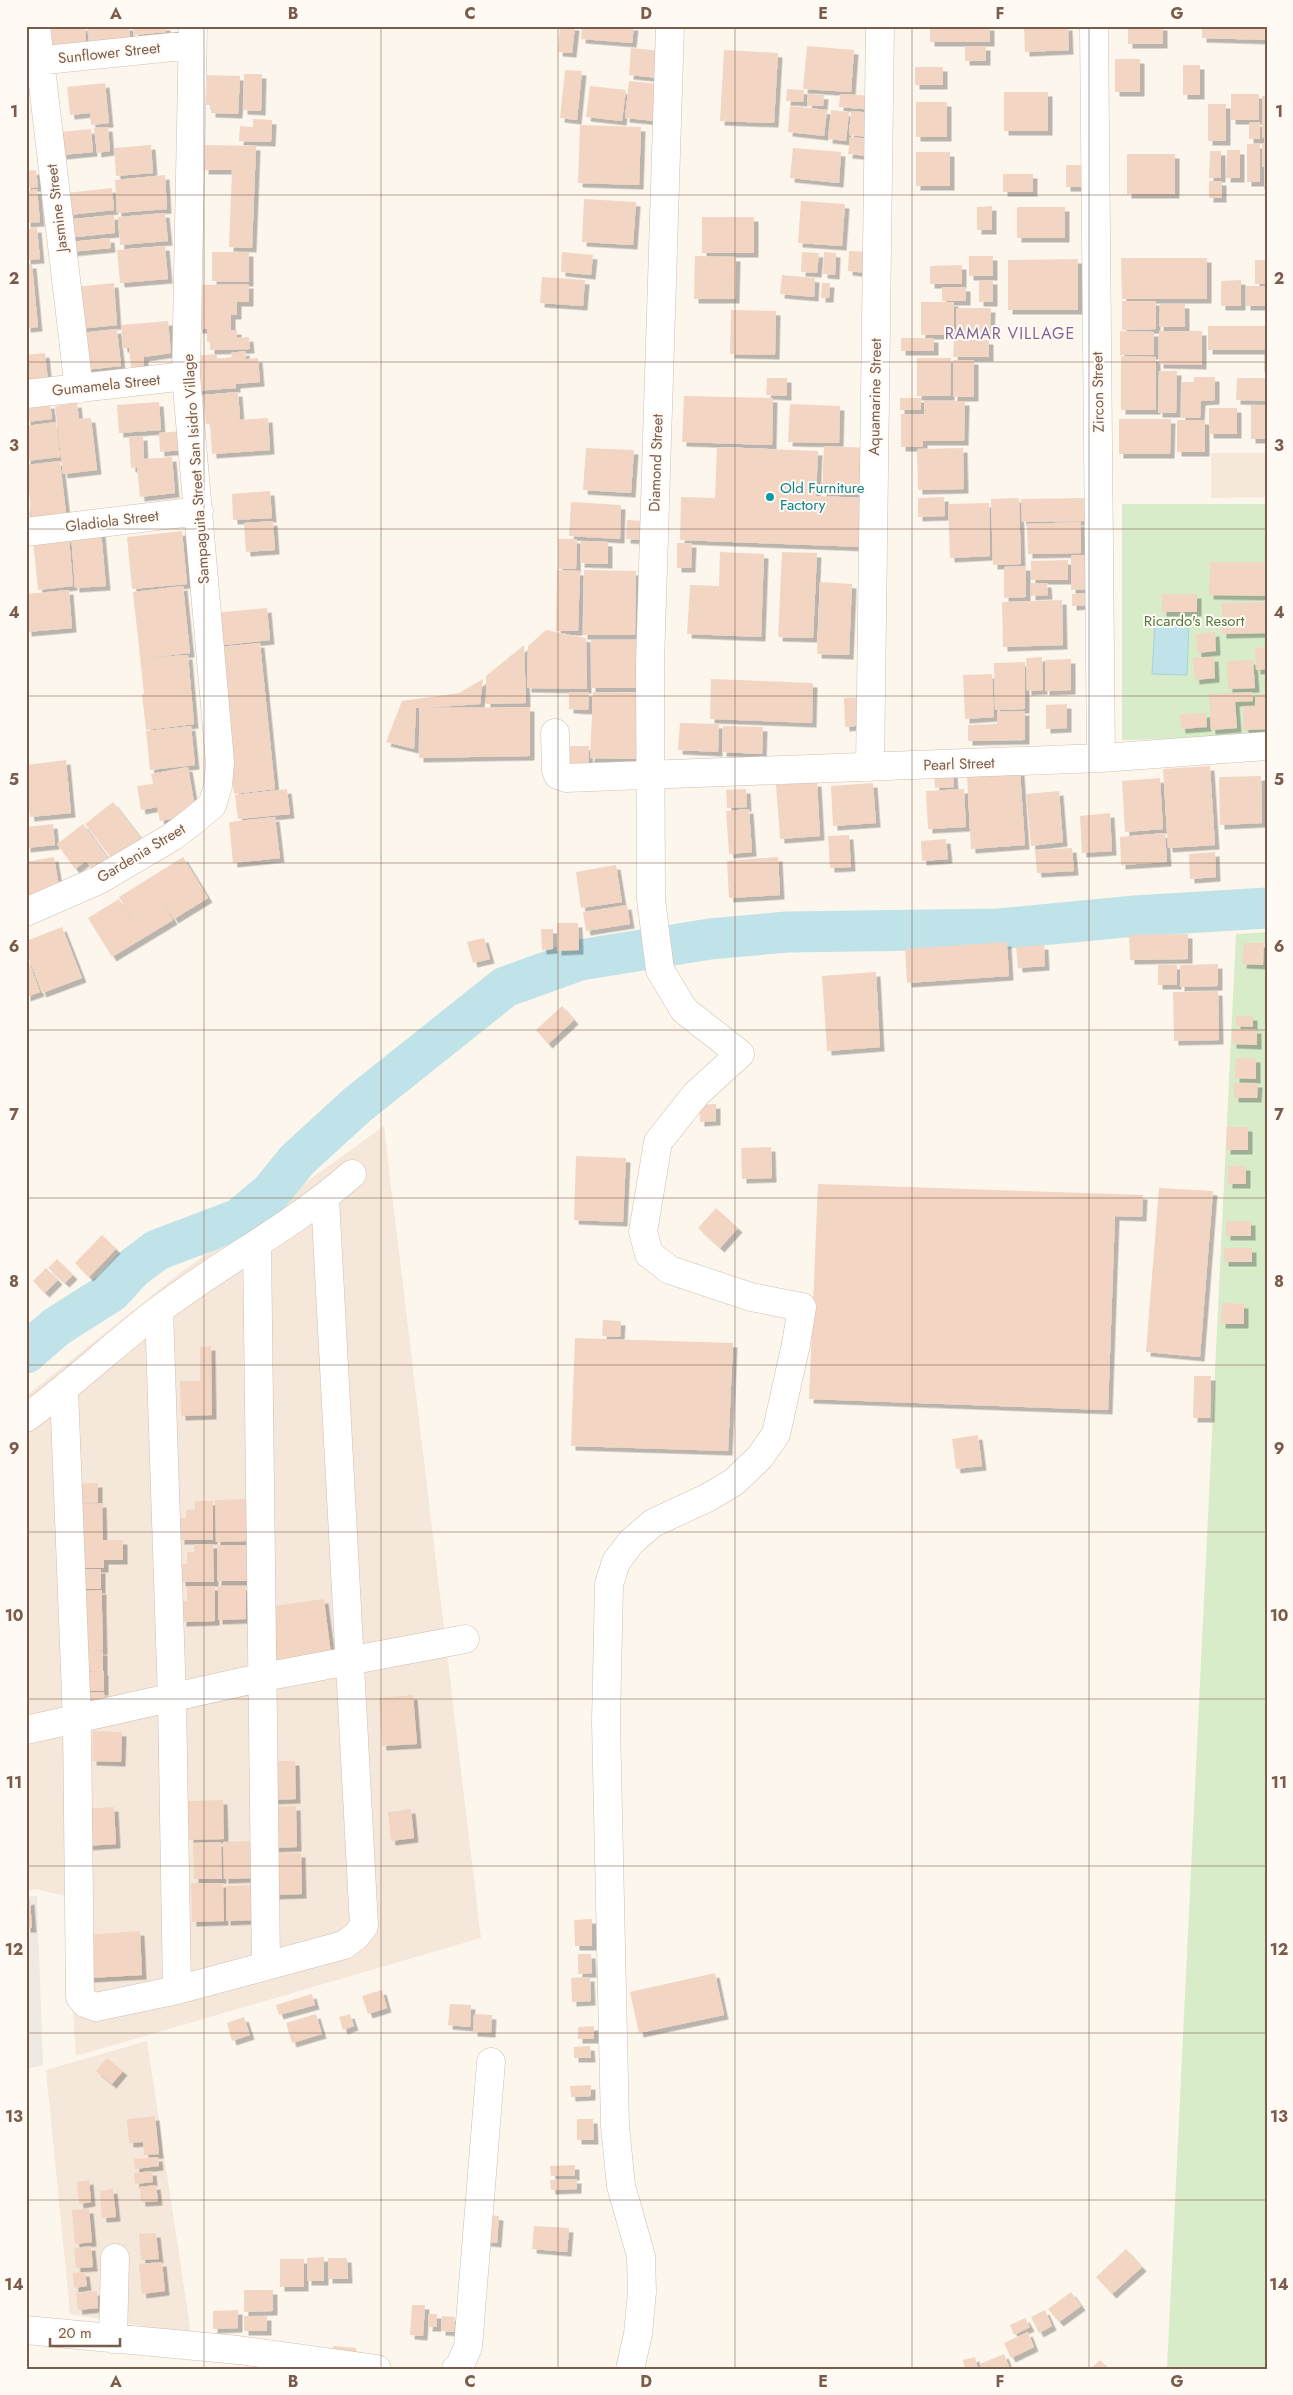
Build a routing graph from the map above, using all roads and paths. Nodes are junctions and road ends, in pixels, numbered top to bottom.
1 (36, 26) edge
2 (670, 26) edge
3 (880, 26) edge
4 (1094, 26) edge
5 (192, 35) edge
6 (33, 61) edge
7 (186, 376) junction
8 (79, 389) junction
9 (26, 394) edge
10 (198, 511) junction
11 (26, 532) edge
12 (555, 733) dead end
13 (1267, 746) edge
14 (1101, 758) junction
15 (220, 762) joint
16 (870, 767) junction
17 (650, 776) junction
18 (26, 912) edge
19 (352, 1174) dead end
20 (325, 1198) junction
21 (257, 1244) junction
22 (159, 1310) junction
23 (64, 1390) junction
24 (26, 1418) edge
25 (465, 1639) dead end
26 (350, 1660) junction
27 (264, 1677) junction
28 (172, 1699) junction
29 (77, 1720) junction
30 (26, 1730) edge
31 (266, 1965) junction
32 (177, 1990) junction
33 (491, 2062) dead end
34 (115, 2258) dead end
35 (26, 2330) edge
36 (113, 2339) junction
37 (377, 2369) edge
38 (456, 2369) edge
39 (630, 2369) edge

1 - 6 street, Jasmine Street
2 - 17 street, Diamond Street
3 - 16 street, Aquamarine Street
4 - 14 street, Zircon Street
5 - 6 street, Sunflower Street
5 - 7 street, Sampaguita Street San Isidro Village
6 - 8 street, Jasmine Street
7 - 8 street, Gumamela Street
7 - 10 street, Sampaguita Street San Isidro Village
8 - 9 street, Gumamela Street
10 - 11 street, Gladiola Street
10 - 15 street, Sampaguita Street San Isidro Village
12 - 17 street, Pearl Street
13 - 14 street, Pearl Street
14 - 16 street, Pearl Street
15 - 18 street, Gardenia Street
16 - 17 street, Pearl Street
17 - 39 street, Diamond Street
19 - 20 street
20 - 21 street
20 - 26 street
21 - 22 street
21 - 27 street
22 - 23 street
22 - 28 street
23 - 24 street
23 - 29 street
25 - 26 street
26 - 27 street
26 - 31 street
27 - 28 street
27 - 31 street
28 - 29 street
28 - 32 street
29 - 30 street
29 - 32 street
31 - 32 street
33 - 38 street
34 - 36 street
35 - 36 street
36 - 37 street

